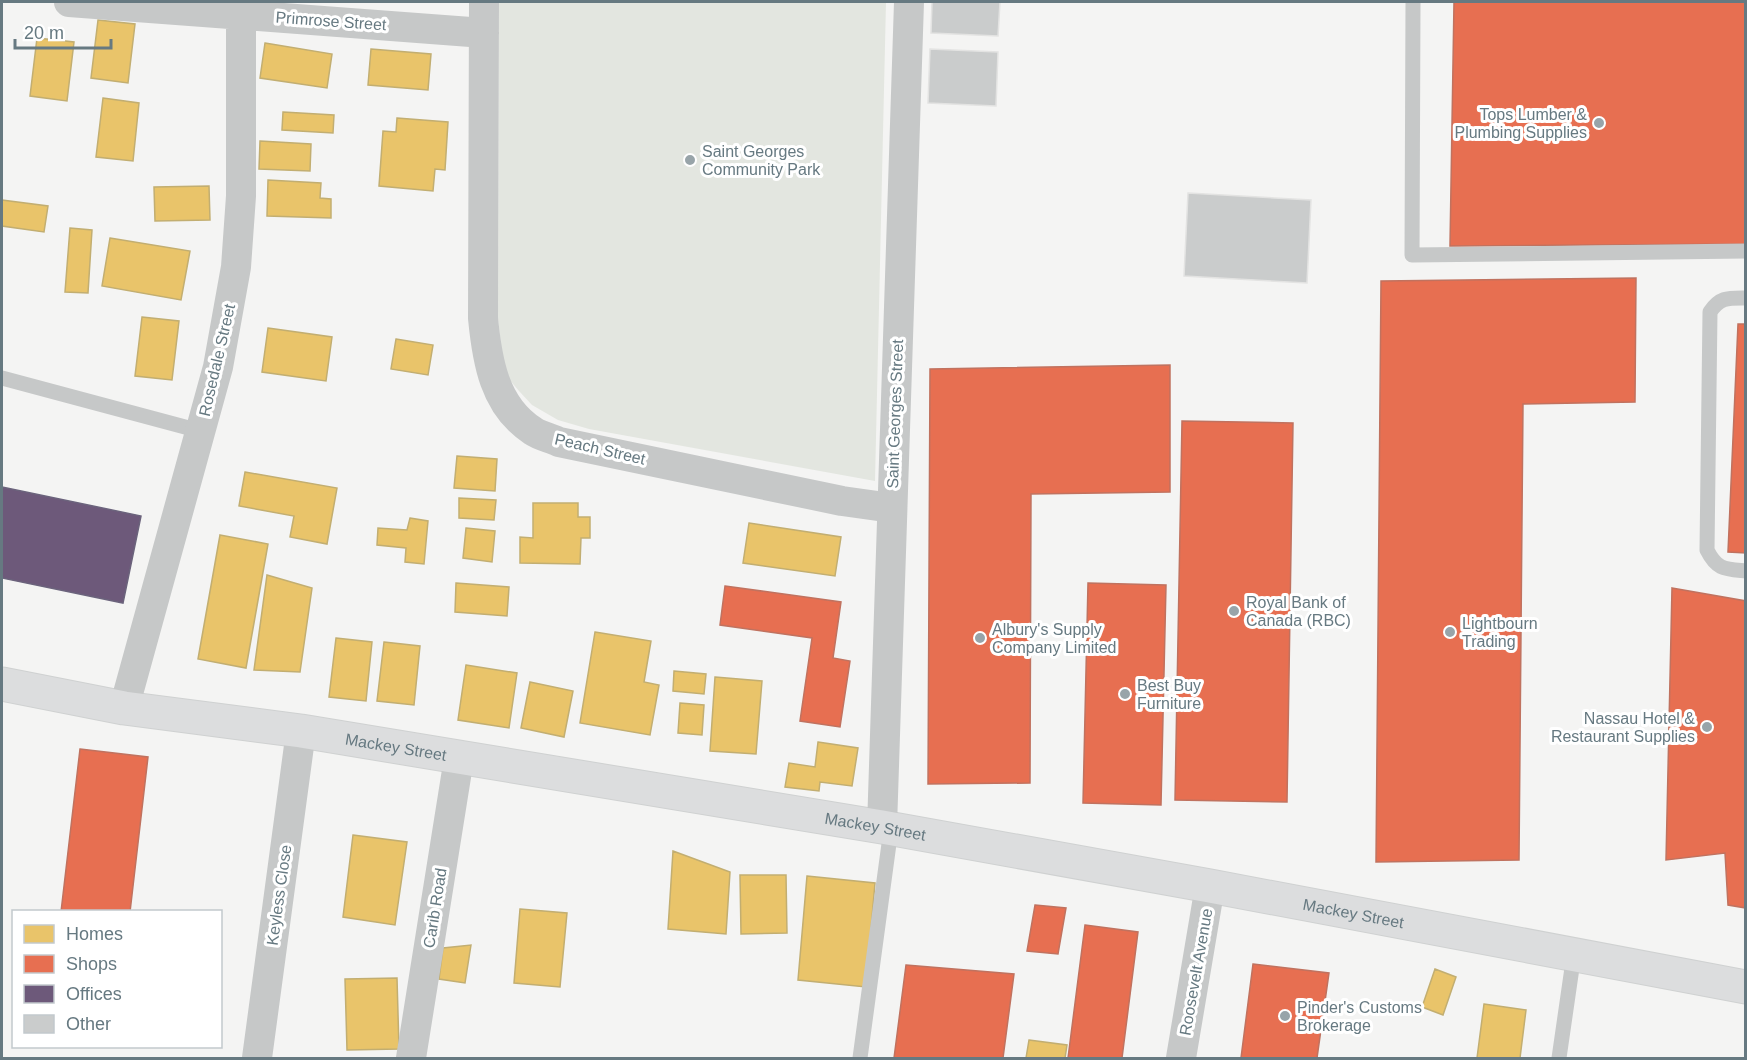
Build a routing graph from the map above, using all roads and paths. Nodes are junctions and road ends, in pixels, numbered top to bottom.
1 (69, 2) edge
2 (484, 2) edge
3 (909, 2) edge
4 (1413, 2) edge
5 (241, 8) edge
6 (484, 33) junction
7 (1746, 252) edge
8 (1746, 298) edge
9 (2, 378) edge
10 (200, 431) junction
11 (892, 508) junction
12 (1746, 571) edge
13 (2, 684) edge
14 (124, 708) junction
15 (301, 731) junction
16 (459, 759) junction
17 (887, 828) junction
18 (1210, 886) junction
19 (1574, 954) junction
20 (1746, 987) edge
21 (257, 1059) edge
22 (411, 1059) edge
23 (860, 1059) edge
24 (1181, 1059) edge
25 (1559, 1059) edge

1 - 5 street, Primrose Street
2 - 6 street, Peach Street
3 - 11 street, Saint Georges Street
4 - 7 lane
5 - 6 street, Primrose Street
5 - 10 street, Rosedale Street
6 - 11 street, Peach Street
8 - 12 lane
9 - 10 lane
10 - 14 street, Rosedale Street
11 - 17 street, Saint Georges Street
13 - 14 main road, Mackey Street
14 - 15 main road, Mackey Street
15 - 16 main road, Mackey Street
15 - 21 street, Keyless Close
16 - 17 main road, Mackey Street
16 - 22 street, Carib Road
17 - 18 main road, Mackey Street
17 - 23 lane
18 - 19 main road, Mackey Street
18 - 24 street, Roosevelt Avenue
19 - 20 main road, Mackey Street
19 - 25 lane

